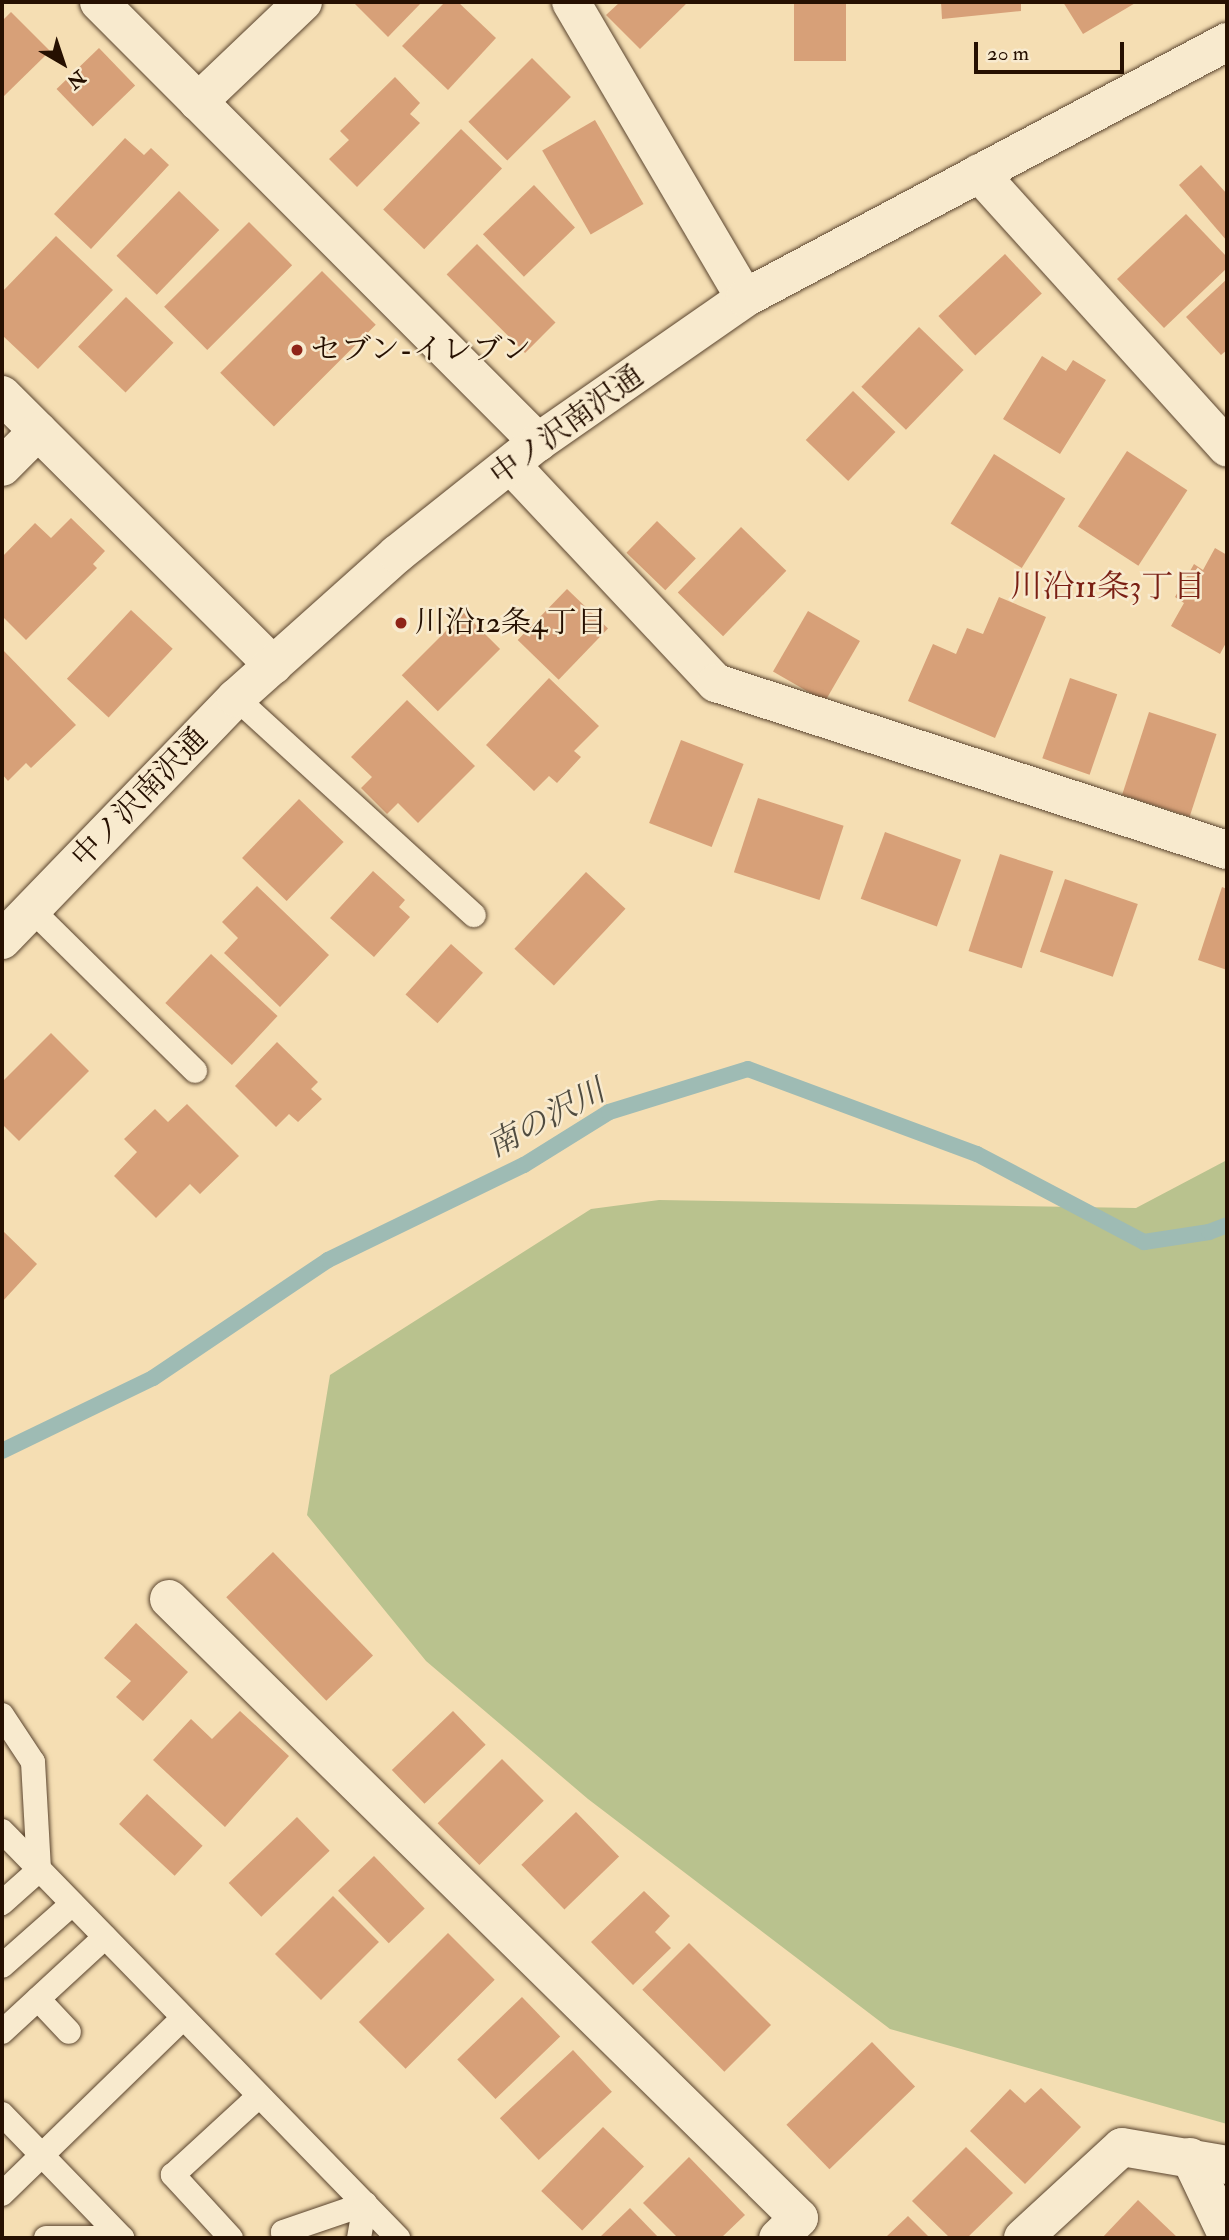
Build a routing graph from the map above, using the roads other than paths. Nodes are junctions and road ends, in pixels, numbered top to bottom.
1 (99, 2) edge
2 (303, 2) edge
3 (571, 2) edge
4 (1227, 42) edge
5 (198, 102) junction
6 (979, 173) junction
7 (745, 298) junction
8 (2, 395) edge
9 (38, 431) junction
10 (1227, 447) edge
11 (525, 453) junction
12 (2, 467) edge
13 (273, 665) junction
14 (236, 698) junction
15 (1227, 847) edge
16 (32, 910) junction
17 (474, 915) dead end
18 (2, 940) edge
19 (195, 1071) dead end
20 (169, 1599) dead end
21 (2, 1715) edge
22 (2, 1831) edge
23 (39, 1870) junction
24 (2, 1903) edge
25 (72, 1904) junction
26 (105, 1937) junction
27 (2, 1966) edge
28 (38, 1999) junction
29 (183, 2018) junction
30 (2, 2032) edge
31 (69, 2032) dead end
32 (260, 2096) junction
33 (2, 2114) edge
34 (42, 2155) junction
35 (1190, 2157) junction
36 (1227, 2165) edge
37 (2, 2194) edge
38 (365, 2204) junction
39 (1227, 2235) edge
40 (46, 2238) edge
41 (122, 2238) edge
42 (230, 2238) edge
43 (285, 2238) edge
44 (359, 2238) edge
45 (398, 2238) edge
46 (778, 2238) edge
47 (1023, 2238) edge

1 - 5 street
2 - 5 street
3 - 7 street
4 - 6 street, 中ノ沢南沢通
5 - 11 street
6 - 7 street, 中ノ沢南沢通
6 - 10 street
7 - 11 street, 中ノ沢南沢通
8 - 9 street
9 - 12 street
9 - 13 street
11 - 13 street, 中ノ沢南沢通
11 - 15 street
13 - 14 street, 中ノ沢南沢通
14 - 16 street, 中ノ沢南沢通
14 - 17 lane
16 - 18 street, 中ノ沢南沢通
16 - 19 lane
20 - 46 street
21 - 23 lane
22 - 23 lane
23 - 24 lane
23 - 25 lane
25 - 26 lane
25 - 27 lane
26 - 28 lane
26 - 29 lane
28 - 30 lane
28 - 31 lane
29 - 32 lane
29 - 34 lane
32 - 38 lane
32 - 42 lane
33 - 34 lane
34 - 37 lane
34 - 41 lane
35 - 36 street
35 - 39 street
35 - 47 street
38 - 43 lane
38 - 44 lane
38 - 45 lane
40 - 41 lane

